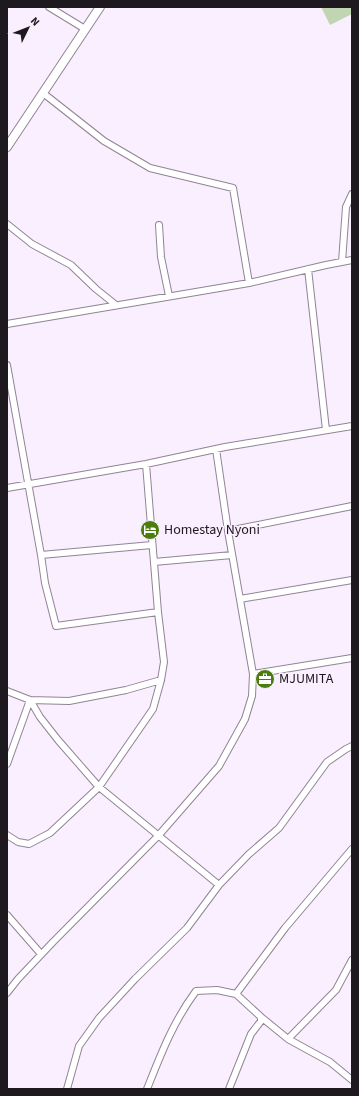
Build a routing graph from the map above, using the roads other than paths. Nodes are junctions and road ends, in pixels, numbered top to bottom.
1 (49, 7) edge
2 (100, 7) edge
3 (85, 29) junction
4 (43, 93) junction
5 (7, 147) edge
6 (352, 194) edge
7 (7, 224) edge
8 (159, 225) dead end
9 (352, 260) edge
10 (342, 262) junction
11 (308, 269) junction
12 (250, 283) junction
13 (169, 296) junction
14 (116, 305) junction
15 (7, 324) edge
16 (7, 365) edge
17 (352, 426) edge
18 (326, 430) junction
19 (216, 449) junction
20 (146, 464) junction
21 (28, 484) junction
22 (7, 488) edge
23 (352, 506) edge
24 (228, 531) junction
25 (152, 545) junction
26 (41, 555) junction
27 (232, 555) junction
28 (154, 562) junction
29 (352, 580) edge
30 (240, 599) junction
31 (158, 612) junction
32 (352, 658) edge
33 (253, 674) junction
34 (161, 680) junction
35 (7, 691) edge
36 (30, 700) junction
37 (352, 746) edge
38 (7, 764) edge
39 (100, 787) junction
40 (7, 835) edge
41 (158, 836) junction
42 (352, 849) edge
43 (219, 885) junction
44 (7, 915) edge
45 (41, 954) junction
46 (352, 960) edge
47 (7, 993) edge
48 (236, 994) junction
49 (261, 1017) junction
50 (288, 1039) junction
51 (352, 1080) edge
52 (67, 1089) edge
53 (147, 1089) edge
54 (229, 1089) edge

1 - 3 street
2 - 3 street
3 - 4 street
4 - 5 street
4 - 12 street
6 - 10 street
7 - 14 street
8 - 13 street
9 - 10 street
10 - 11 street
11 - 12 street
11 - 18 street
12 - 13 street
13 - 14 street
14 - 15 street
16 - 21 street
17 - 18 street
18 - 19 street
19 - 20 street
19 - 24 street
20 - 21 street
20 - 25 street
21 - 22 street
21 - 26 street
23 - 24 street
24 - 27 street
25 - 26 street
25 - 28 street
26 - 31 street
27 - 28 street
27 - 30 street
28 - 31 street
29 - 30 street
30 - 33 street
31 - 34 street
32 - 33 street
33 - 41 street
34 - 36 street
34 - 39 street
35 - 36 street
36 - 38 street
36 - 39 street
37 - 43 street
39 - 40 street
39 - 41 street
41 - 43 street
41 - 45 street
42 - 48 street
43 - 52 street
44 - 45 street
45 - 47 street
46 - 50 street
48 - 49 street
48 - 53 street
49 - 50 street
49 - 54 street
50 - 51 street

